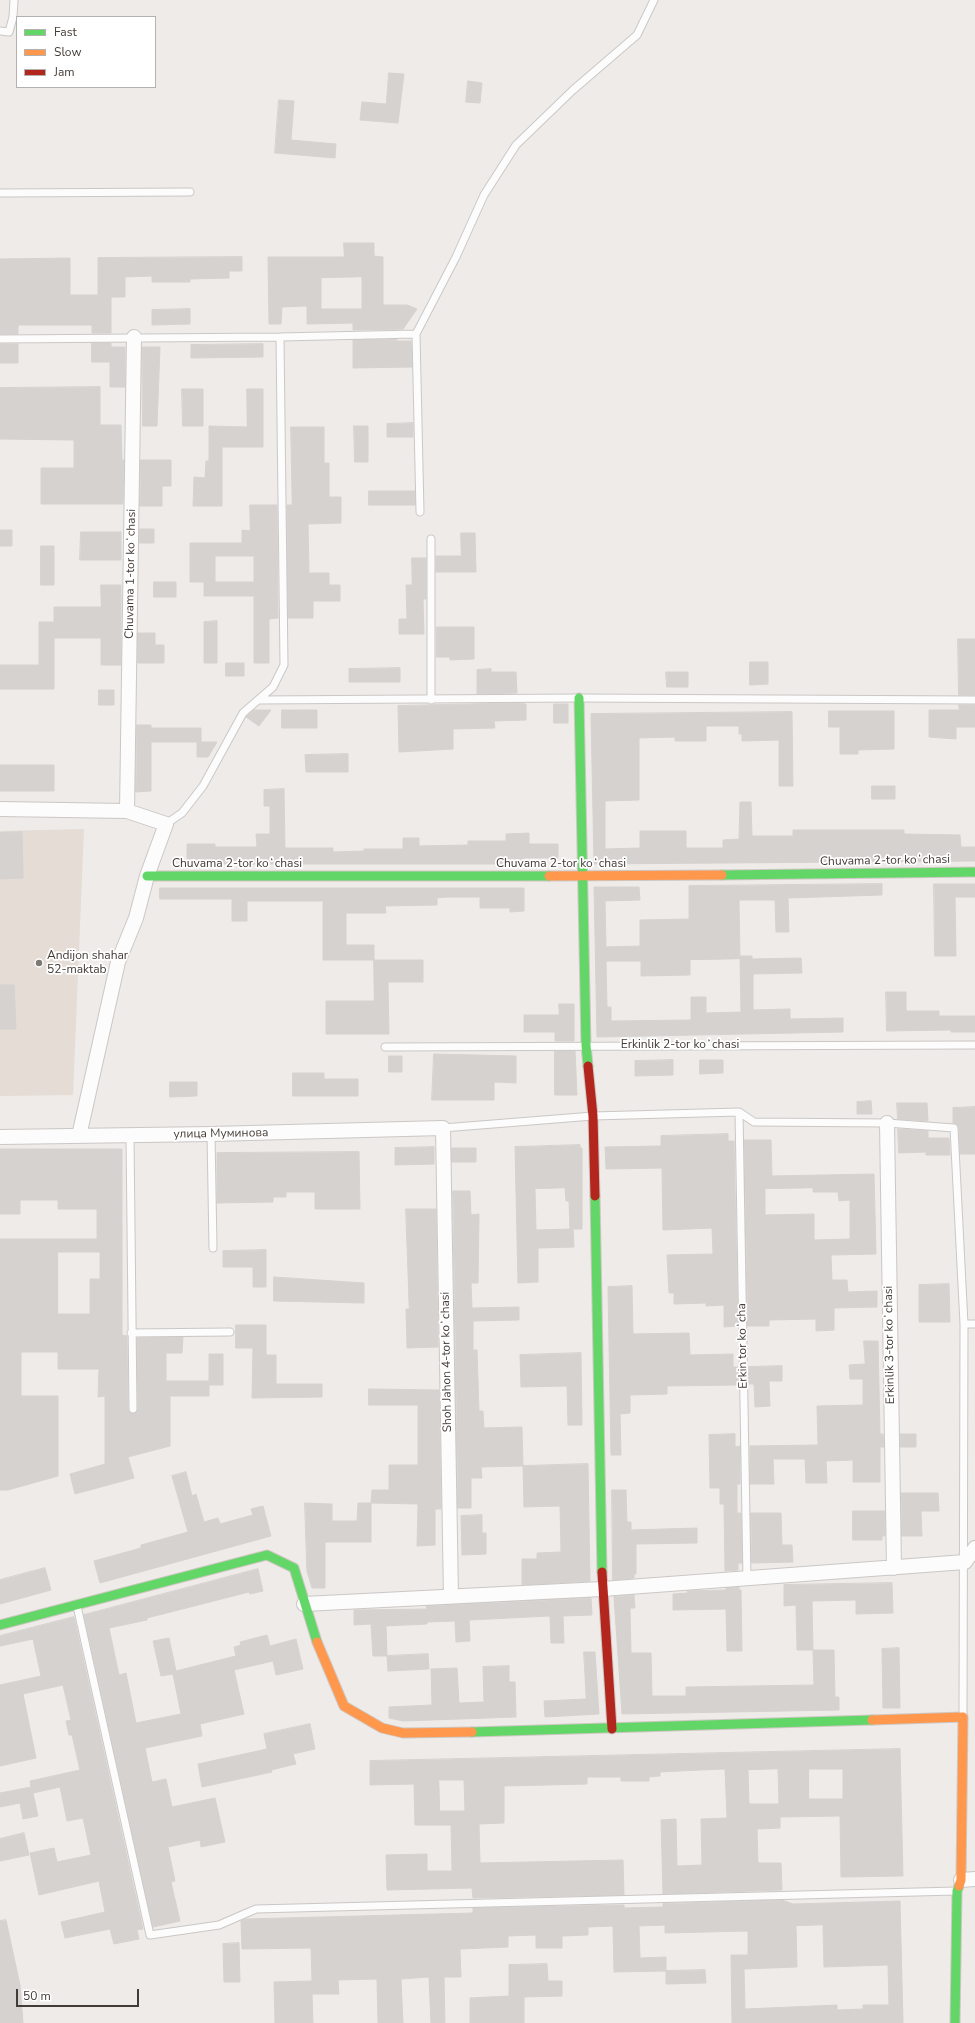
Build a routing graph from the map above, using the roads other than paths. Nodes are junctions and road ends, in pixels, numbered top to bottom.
1 (14, 0) edge
2 (654, 0) edge
3 (0, 31) edge
4 (0, 192) edge
5 (190, 192) dead end
6 (416, 334) junction
7 (134, 337) junction
8 (280, 337) junction
9 (0, 339) edge
10 (420, 512) dead end
11 (431, 539) dead end
12 (579, 698) junction
13 (258, 700) junction
14 (430, 700) junction
15 (975, 700) edge
16 (0, 809) edge
17 (127, 810) junction
18 (166, 824) junction
19 (975, 872) edge
20 (147, 876) junction
21 (582, 876) junction
22 (586, 1045) junction
23 (975, 1045) edge
24 (385, 1047) dead end
25 (738, 1112) junction
26 (593, 1116) junction
27 (887, 1123) junction
28 (443, 1128) junction
29 (211, 1134) junction
30 (79, 1136) junction
31 (130, 1136) junction
32 (0, 1137) edge
33 (213, 1248) dead end
34 (964, 1324) junction
35 (975, 1324) edge
36 (230, 1332) dead end
37 (131, 1333) junction
38 (133, 1409) dead end
39 (975, 1548) edge
40 (965, 1562) junction
41 (894, 1568) junction
42 (747, 1579) junction
43 (602, 1589) junction
44 (451, 1597) junction
45 (304, 1604) junction
46 (77, 1606) junction
47 (0, 1625) edge
48 (969, 1717) edge
49 (612, 1729) junction
50 (975, 1879) edge
51 (959, 1885) junction
52 (955, 2023) edge

1 - 3 lane
2 - 6 lane
4 - 5 lane
6 - 8 lane
6 - 10 lane
7 - 8 lane
7 - 9 lane
7 - 17 street, Chuvama 1-tor koʻchasi
8 - 13 lane
11 - 14 lane
12 - 14 lane
12 - 15 lane
12 - 21 street
13 - 14 lane
13 - 18 lane
16 - 17 street
17 - 18 street
18 - 20 street
19 - 21 street, Chuvama 2-tor koʻchasi
20 - 21 street, Chuvama 2-tor koʻchasi
20 - 30 street
21 - 22 street
22 - 23 lane, Erkinlik 2-tor koʻchasi
22 - 24 lane, Erkinlik 2-tor koʻchasi
22 - 26 street
25 - 26 lane
25 - 27 lane
25 - 42 lane, Erkin tor koʻcha
26 - 28 lane
26 - 43 street
27 - 34 lane
27 - 41 street, Erkinlik 3-tor koʻchasi
28 - 29 street, улица Муминова
28 - 44 street, Shoh Jahon 4-tor koʻchasi
29 - 31 street, улица Муминова
29 - 33 lane
30 - 31 street, улица Муминова
30 - 32 street, улица Муминова
31 - 37 lane
34 - 35 lane
34 - 40 lane
36 - 37 lane
37 - 38 lane
39 - 40 street
40 - 41 street
40 - 48 lane
41 - 42 street
42 - 43 street
43 - 44 street
43 - 49 street
44 - 45 street
45 - 46 street
45 - 49 street
46 - 47 street
46 - 51 lane
48 - 49 street
48 - 51 street
50 - 51 street
51 - 52 street

